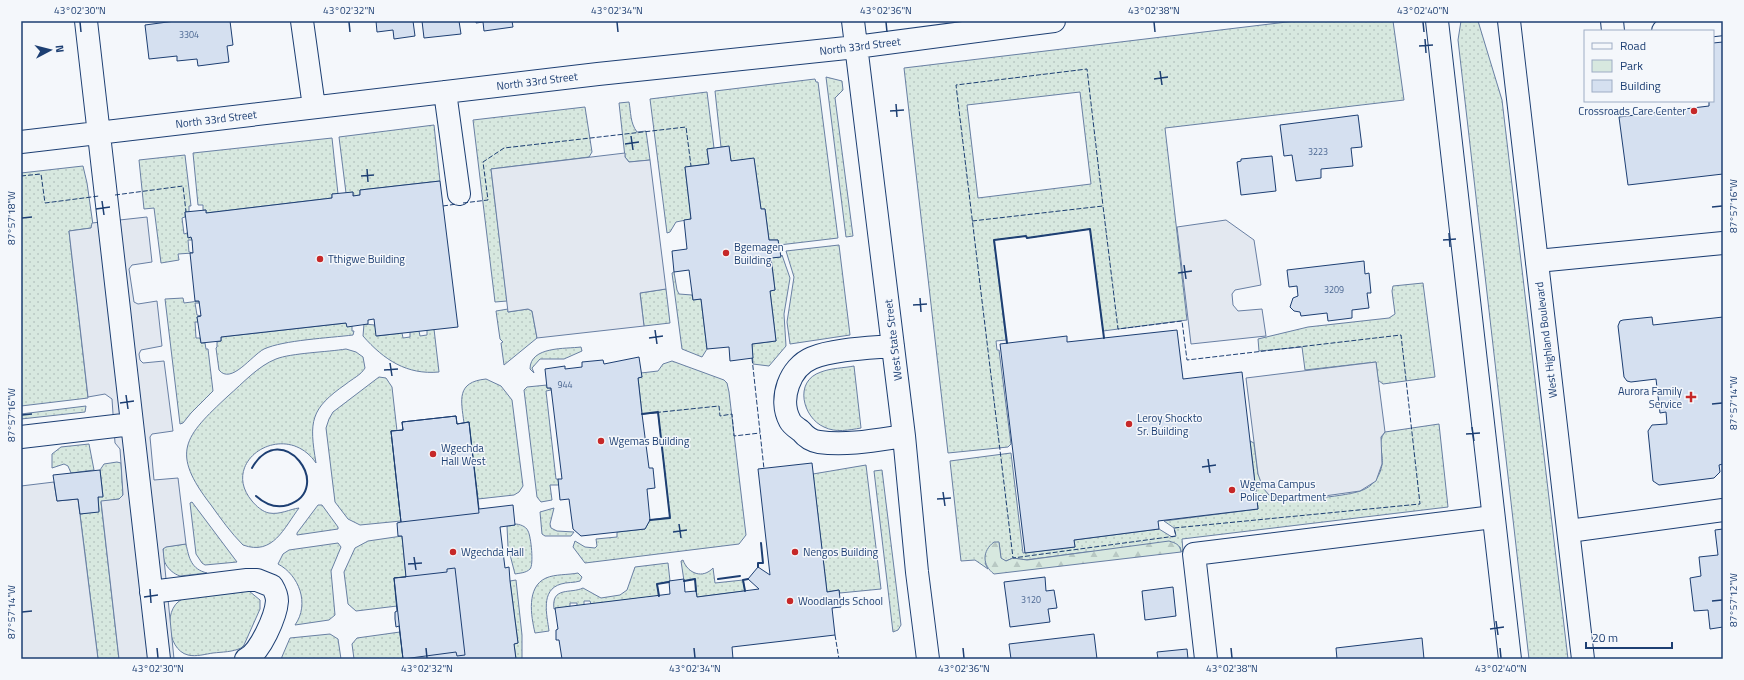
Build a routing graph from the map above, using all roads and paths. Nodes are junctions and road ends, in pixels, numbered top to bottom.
1 (86, 21) edge
2 (302, 21) edge
3 (853, 21) edge
4 (1054, 21) edge
5 (1437, 21) edge
6 (1509, 21) edge
7 (1723, 24) edge
8 (1672, 30) edge
9 (856, 47) junction
10 (445, 92) junction
11 (314, 107) junction
12 (99, 132) junction
13 (21, 142) edge
14 (459, 194) dead end
15 (1723, 243) edge
16 (1537, 261) junction
17 (893, 346) junction
18 (132, 424) junction
19 (904, 436) junction
20 (21, 437) edge
21 (1723, 510) edge
22 (1494, 517) junction
23 (1569, 531) junction
24 (151, 592) junction
25 (159, 659) edge
26 (246, 659) edge
27 (928, 659) edge
28 (1206, 659) edge
29 (1510, 659) edge
30 (1583, 659) edge

1 - 12 street
2 - 11 street
3 - 9 street, West State Street
4 - 9 street, North 33rd Street
5 - 22 street
6 - 16 street, West Highland Boulevard
7 - 8 street
9 - 10 street, North 33rd Street
9 - 17 street, West State Street
10 - 11 street, North 33rd Street
10 - 14 street
11 - 12 street, North 33rd Street
12 - 13 street, North 33rd Street
12 - 18 street
15 - 16 street
16 - 23 street, West Highland Boulevard
17 - 19 street, West State Street
17 - 19 street
18 - 20 street
18 - 24 street
19 - 27 street, West State Street
21 - 23 street
22 - 28 street
22 - 29 street
23 - 30 street, West Highland Boulevard
24 - 25 street
24 - 26 street

